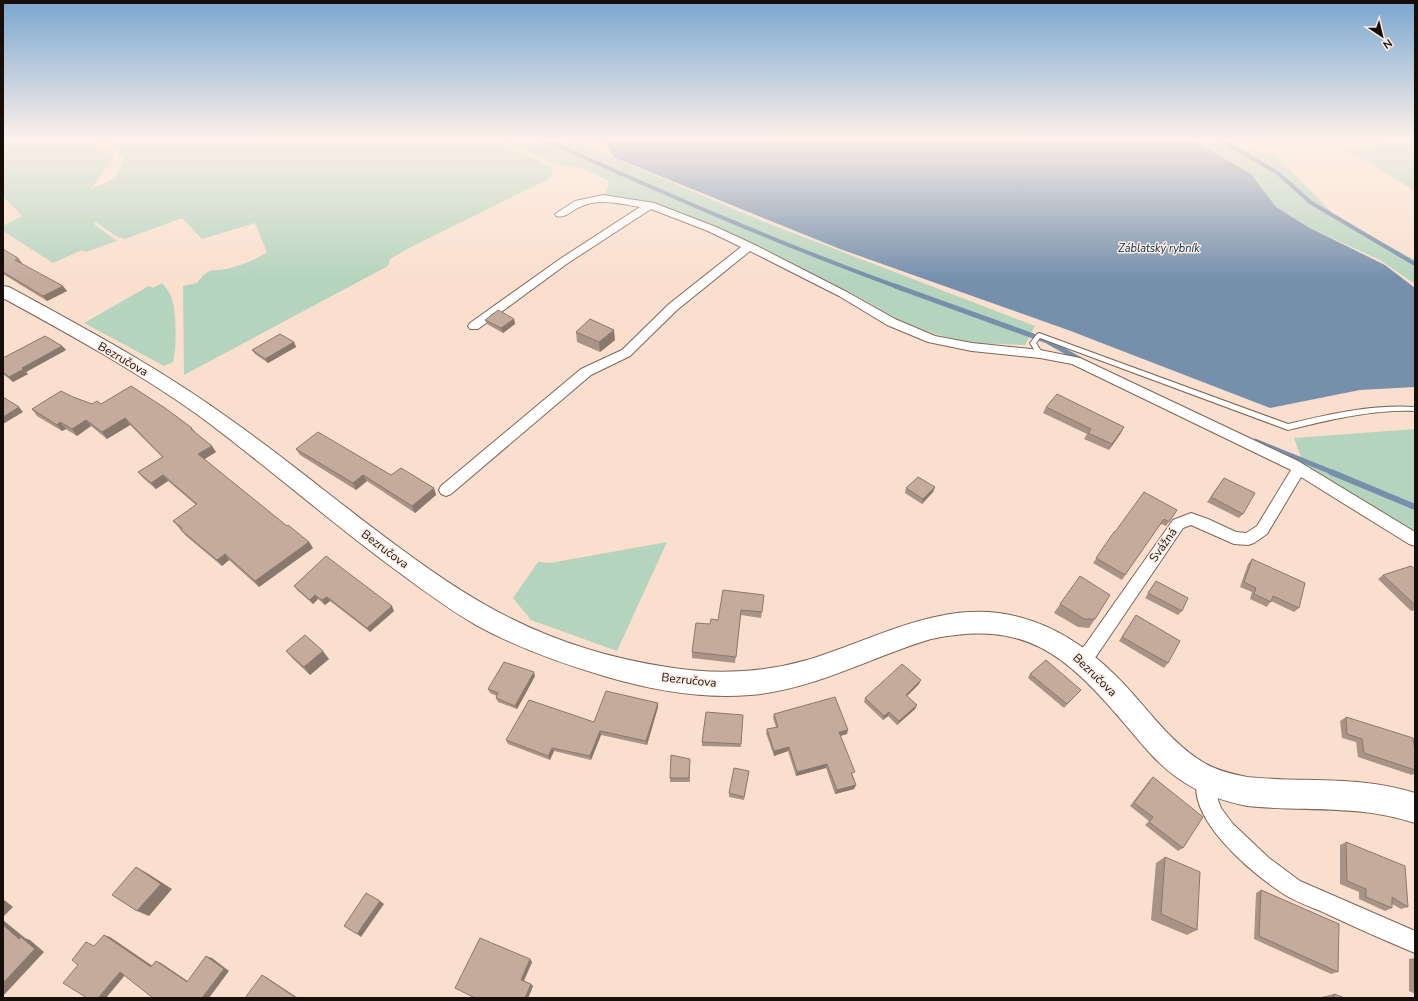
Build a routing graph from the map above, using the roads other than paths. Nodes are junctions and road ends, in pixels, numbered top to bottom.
1 (650, 205) junction
2 (560, 214) dead end
3 (749, 246) junction
4 (3, 291) edge
5 (474, 326) dead end
6 (1036, 348) junction
7 (1415, 409) edge
8 (1299, 469) junction
9 (446, 490) dead end
10 (1415, 540) edge
11 (1082, 660) junction
12 (1206, 780) junction
13 (1415, 808) edge
14 (1415, 942) edge

1 - 2 street
1 - 3 street
1 - 5 street
3 - 6 street
3 - 9 street
4 - 11 main road, Bezručova
6 - 7 lane
6 - 8 street
8 - 10 street
8 - 11 street, Svážná
11 - 12 main road, Bezručova
12 - 13 main road, Bezručova
12 - 14 street

